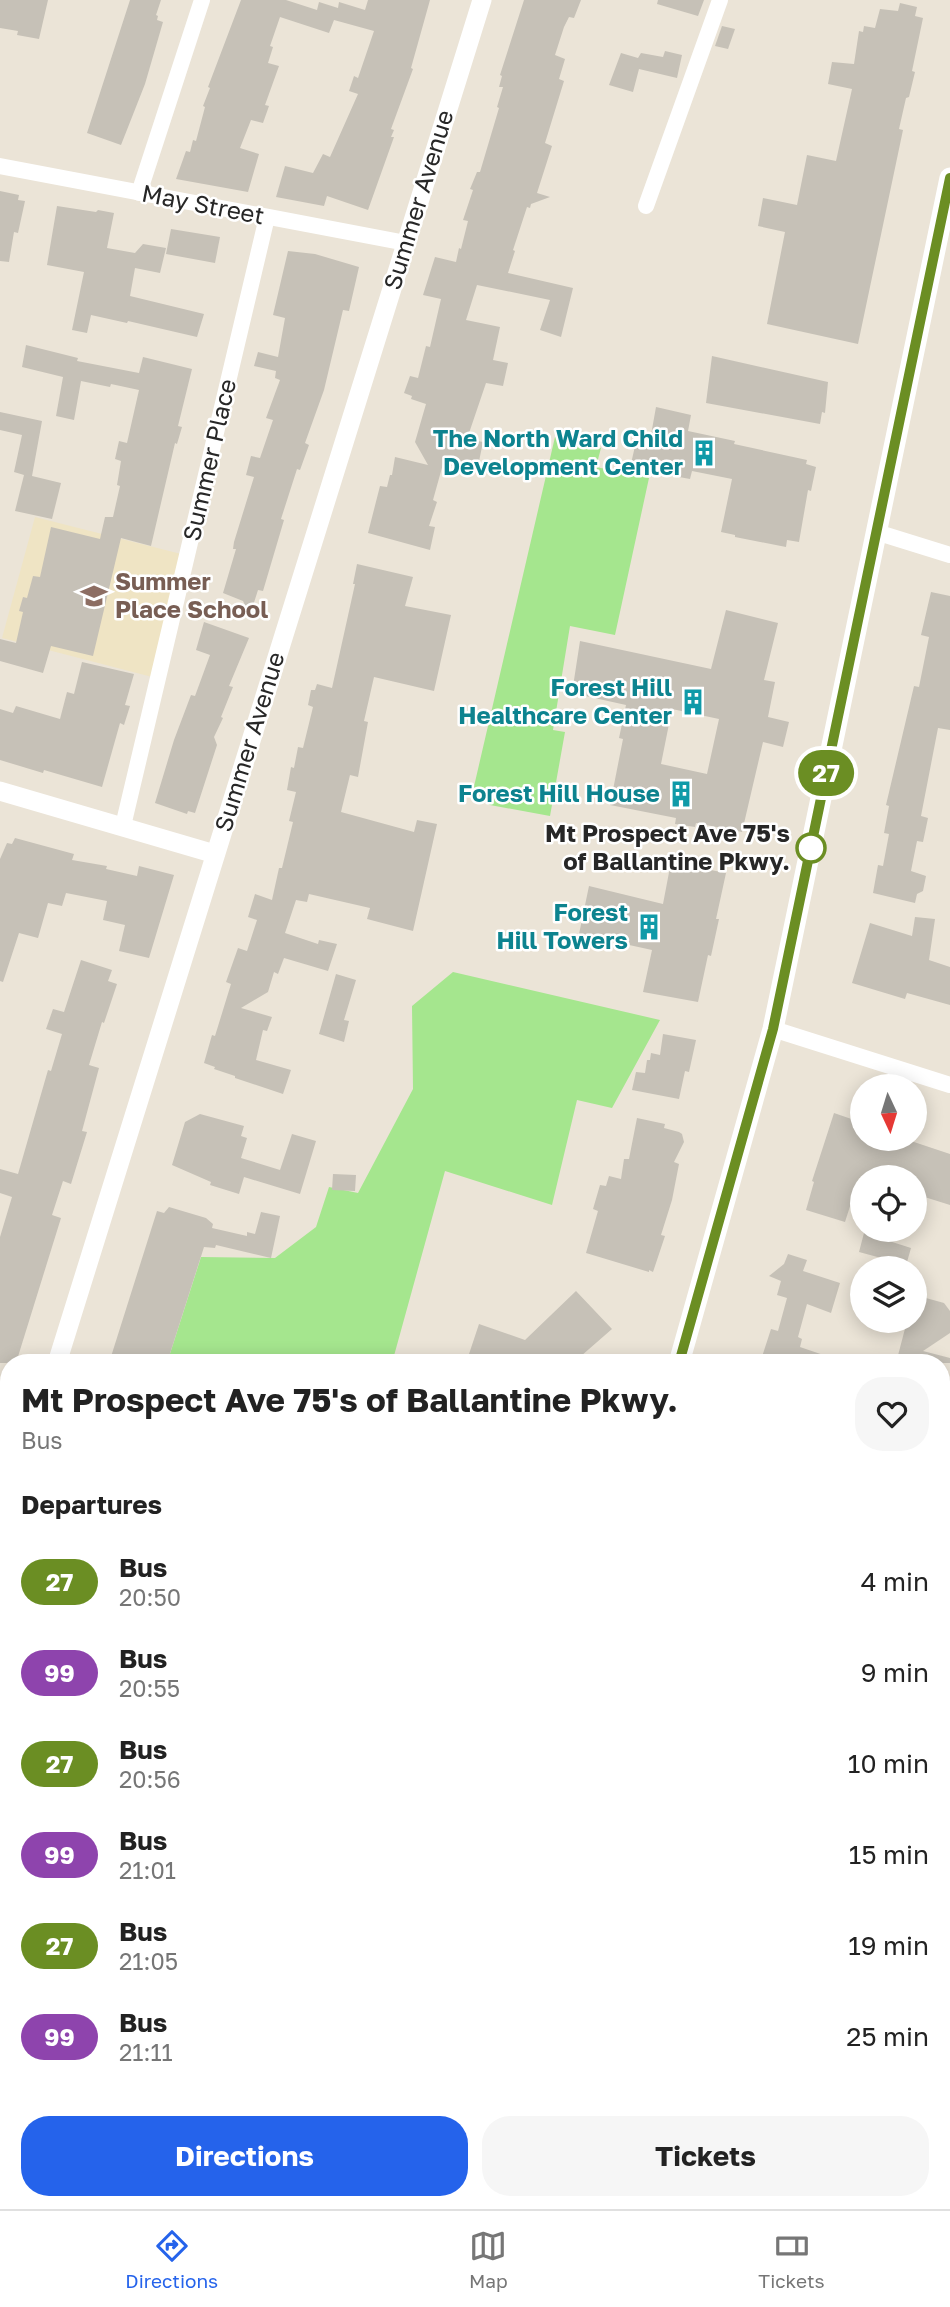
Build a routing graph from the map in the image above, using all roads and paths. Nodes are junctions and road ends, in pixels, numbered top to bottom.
1 (202, 0) edge
2 (482, 0) edge
3 (720, 0) edge
4 (0, 166) edge
5 (950, 178) edge
6 (139, 193) junction
7 (646, 206) dead end
8 (267, 217) junction
9 (406, 243) junction
10 (876, 532) junction
11 (950, 555) edge
12 (0, 791) edge
13 (122, 826) junction
14 (215, 854) junction
15 (773, 1029) junction
16 (950, 1085) edge
17 (60, 1354) edge
18 (682, 1354) edge

1 - 6 street
2 - 9 street, Summer Avenue
3 - 7 street
4 - 6 street, May Street
5 - 10 main road
6 - 8 street, May Street
8 - 9 street, May Street
8 - 13 street, Summer Place
9 - 14 street, Summer Avenue
10 - 11 street
10 - 15 main road
12 - 13 street
13 - 14 street
14 - 17 street, Summer Avenue
15 - 16 street
15 - 18 main road

